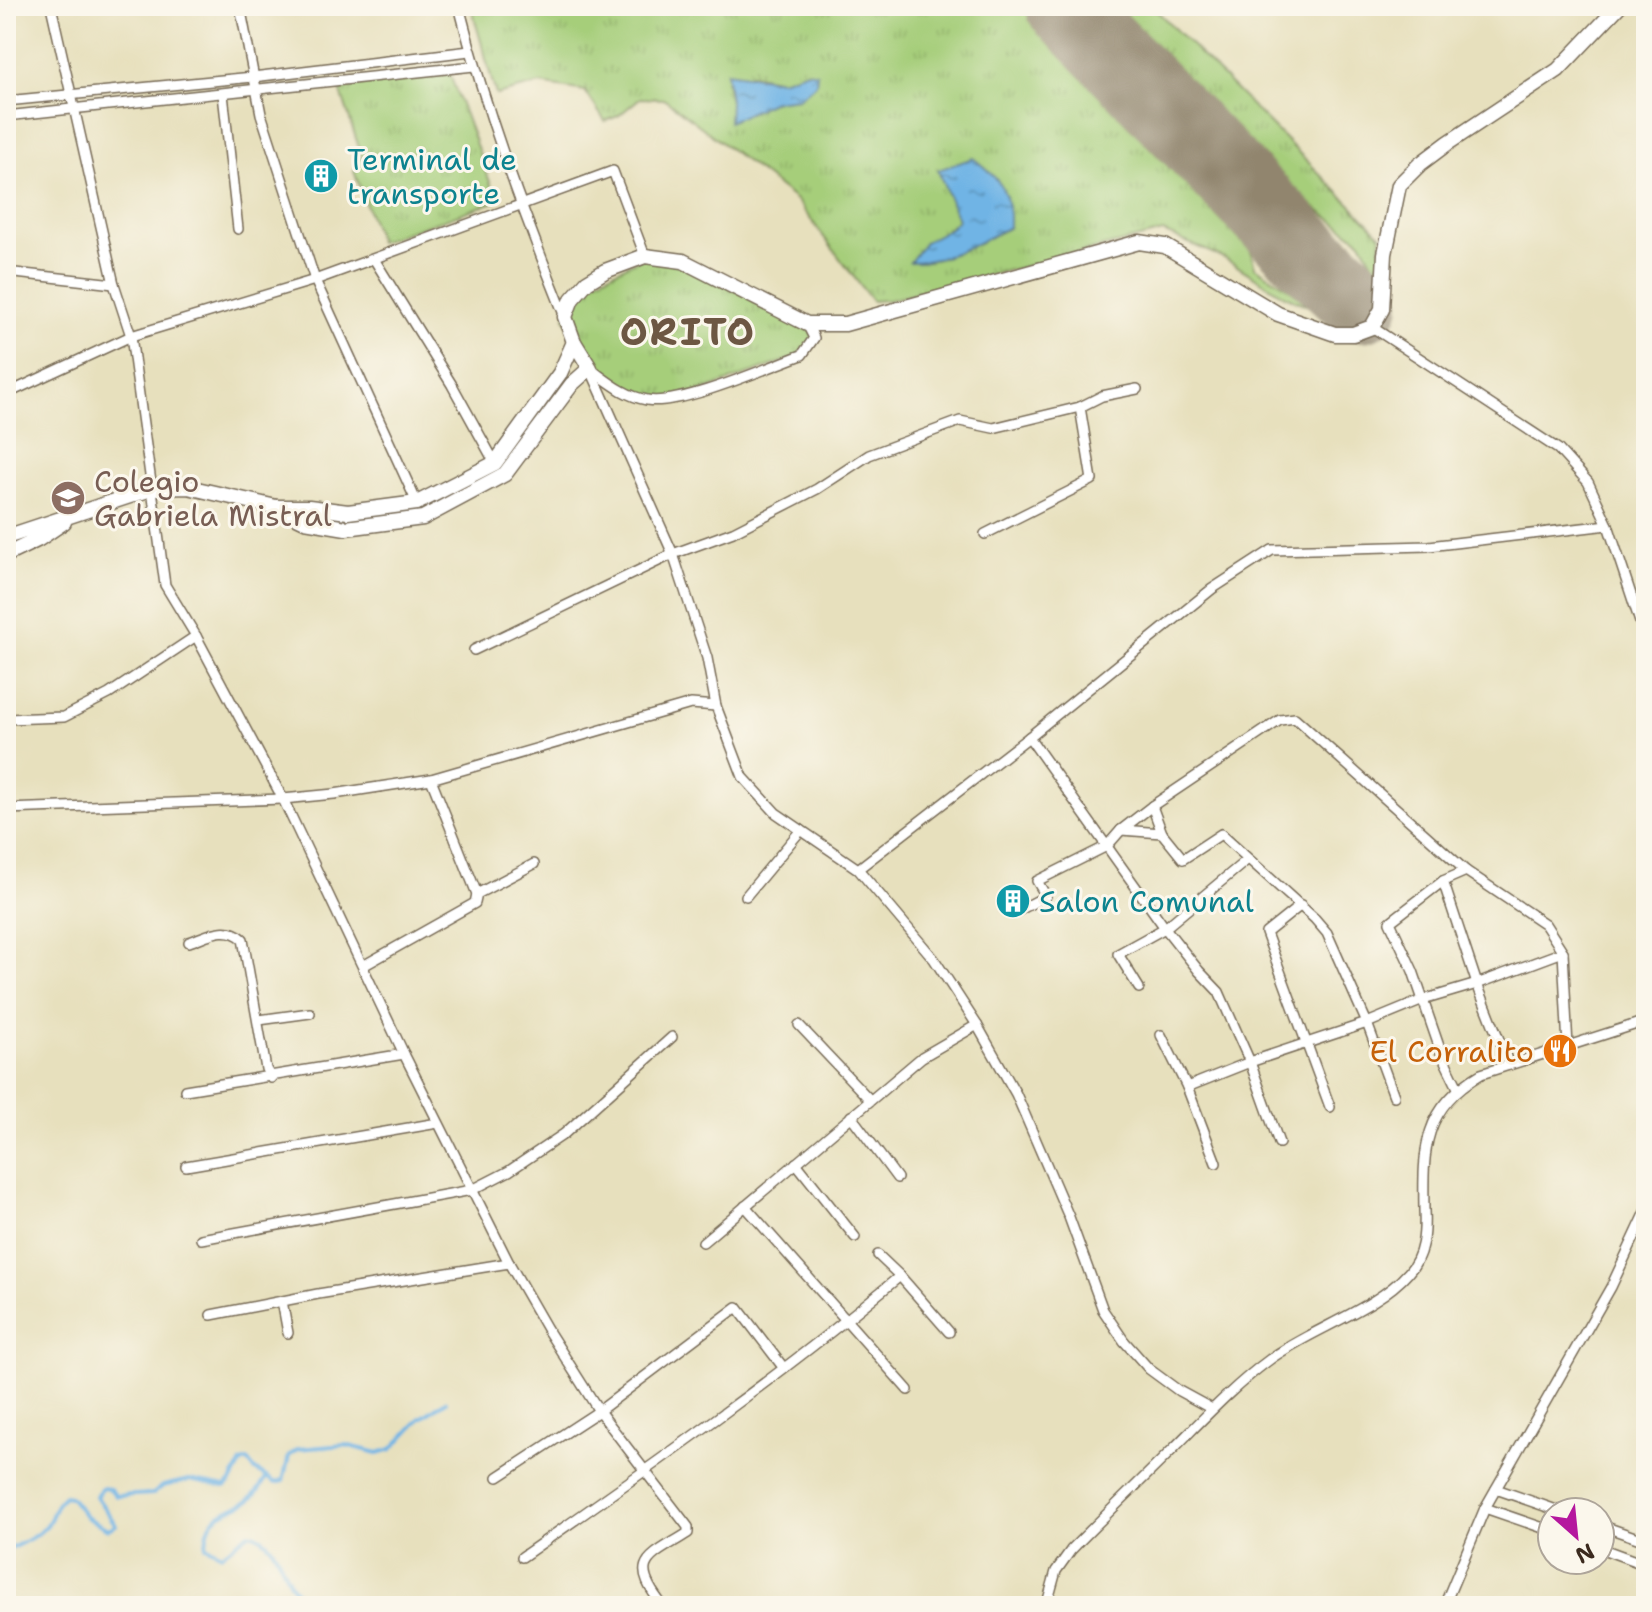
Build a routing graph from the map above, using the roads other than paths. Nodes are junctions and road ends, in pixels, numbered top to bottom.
1 (51, 6) edge
2 (240, 6) edge
3 (459, 6) edge
4 (1619, 6) edge
5 (470, 51) junction
6 (474, 66) junction
7 (254, 82) junction
8 (223, 94) junction
9 (72, 95) junction
10 (6, 101) edge
11 (74, 109) junction
12 (6, 116) edge
13 (520, 204) junction
14 (238, 229) dead end
15 (645, 256) junction
16 (374, 259) junction
17 (6, 272) edge
18 (315, 280) junction
19 (114, 284) junction
20 (565, 317) junction
21 (807, 324) junction
22 (1372, 327) junction
23 (131, 336) junction
24 (574, 342) junction
25 (590, 368) junction
26 (1137, 389) dead end
27 (6, 394) edge
28 (1080, 407) junction
29 (495, 463) junction
30 (154, 488) junction
31 (417, 503) junction
32 (276, 507) junction
33 (71, 517) junction
34 (423, 518) junction
35 (1608, 525) junction
36 (985, 534) dead end
37 (6, 537) edge
38 (673, 554) junction
39 (6, 555) edge
40 (196, 636) junction
41 (1646, 640) edge
42 (474, 650) dead end
43 (716, 706) junction
44 (6, 719) edge
45 (1029, 737) junction
46 (431, 779) junction
47 (283, 799) junction
48 (1152, 806) junction
49 (6, 809) edge
50 (801, 830) junction
51 (1121, 830) junction
52 (1162, 833) junction
53 (1107, 846) junction
54 (1248, 859) junction
55 (534, 864) dead end
56 (858, 869) junction
57 (1466, 871) junction
58 (1443, 881) junction
59 (477, 894) junction
60 (746, 896) dead end
61 (1301, 905) junction
62 (1012, 914) dead end
63 (1165, 928) junction
64 (189, 942) dead end
65 (1563, 952) junction
66 (363, 966) junction
67 (1477, 984) junction
68 (1139, 988) dead end
69 (1423, 1000) junction
70 (310, 1013) dead end
71 (259, 1020) junction
72 (1646, 1021) edge
73 (1367, 1023) junction
74 (799, 1025) dead end
75 (977, 1025) junction
76 (1161, 1035) dead end
77 (672, 1037) dead end
78 (1308, 1043) junction
79 (1568, 1047) junction
80 (404, 1054) junction
81 (1250, 1062) junction
82 (1509, 1065) junction
83 (271, 1078) junction
84 (1187, 1087) junction
85 (1458, 1088) junction
86 (185, 1090) dead end
87 (1394, 1096) dead end
88 (870, 1100) junction
89 (1330, 1107) dead end
90 (851, 1116) junction
91 (438, 1123) junction
92 (1279, 1143) dead end
93 (796, 1163) junction
94 (1216, 1163) dead end
95 (186, 1166) dead end
96 (897, 1178) dead end
97 (472, 1190) junction
98 (745, 1206) junction
99 (1646, 1212) edge
100 (855, 1237) dead end
101 (201, 1239) dead end
102 (703, 1242) dead end
103 (878, 1255) dead end
104 (509, 1263) junction
105 (900, 1276) junction
106 (282, 1301) junction
107 (211, 1315) dead end
108 (847, 1320) junction
109 (949, 1332) dead end
110 (288, 1333) dead end
111 (783, 1367) junction
112 (908, 1390) dead end
113 (1212, 1409) junction
114 (599, 1411) junction
115 (646, 1471) junction
116 (498, 1477) dead end
117 (1496, 1489) junction
118 (1536, 1503) edge
119 (1485, 1508) junction
120 (1536, 1526) edge
121 (1616, 1531) edge
122 (1646, 1541) edge
123 (1616, 1554) edge
124 (522, 1557) dead end
125 (1646, 1565) edge
126 (1048, 1600) dead end
127 (663, 1606) edge
128 (1444, 1606) edge

1 - 9 street
2 - 7 street
3 - 5 street
4 - 22 main road
5 - 6 street
5 - 7 street
6 - 7 street
6 - 13 street
7 - 8 street
7 - 9 street
7 - 18 street
8 - 11 street
8 - 14 street
9 - 10 street
9 - 11 street
11 - 12 street
11 - 19 street
13 - 15 street
13 - 16 street
13 - 20 street
15 - 20 main road
15 - 21 main road
16 - 18 street
16 - 29 street
17 - 19 street
18 - 23 street
18 - 31 street
19 - 23 street
20 - 24 main road
21 - 22 main road
21 - 25 street
22 - 35 street
23 - 27 street
23 - 30 street
24 - 25 main road
24 - 29 main road
25 - 34 main road
25 - 38 street
26 - 28 street
28 - 36 street
28 - 38 street
29 - 31 main road
30 - 32 main road
30 - 33 main road
30 - 40 street
31 - 32 main road
31 - 34 street
32 - 34 main road
33 - 37 main road
33 - 39 main road
35 - 41 street
35 - 45 street
38 - 42 street
38 - 43 street
40 - 44 street
40 - 47 street
43 - 46 street
43 - 50 street
45 - 53 street
45 - 56 street
46 - 47 street
46 - 59 street
47 - 49 street
47 - 66 street
48 - 51 street
48 - 52 street
48 - 57 street
50 - 56 street
50 - 60 street
51 - 52 street
51 - 53 street
52 - 54 street
53 - 62 street
53 - 63 street
54 - 61 street
54 - 63 street
55 - 59 street
56 - 75 street
57 - 58 street
57 - 65 street
58 - 67 street
58 - 69 street
59 - 66 street
61 - 73 street
61 - 78 street
63 - 68 street
63 - 81 street
64 - 71 street
65 - 67 street
65 - 79 street
66 - 80 street
67 - 69 street
67 - 82 street
69 - 73 street
69 - 85 street
70 - 71 street
71 - 83 street
72 - 79 street
73 - 78 street
73 - 87 street
74 - 88 street
75 - 88 street
75 - 113 street
76 - 84 street
77 - 97 street
78 - 81 street
78 - 89 street
79 - 82 street
80 - 83 street
80 - 91 street
81 - 84 street
81 - 92 street
82 - 85 street
83 - 86 street
84 - 94 street
85 - 113 street
88 - 90 street
90 - 93 street
90 - 96 street
91 - 95 street
91 - 97 street
93 - 98 street
93 - 100 street
97 - 101 street
97 - 104 street
98 - 102 street
98 - 108 street
99 - 117 street
103 - 105 street
104 - 106 street
104 - 114 street
105 - 108 street
105 - 109 street
106 - 107 street
106 - 110 street
108 - 111 street
108 - 112 street
111 - 114 street
111 - 115 street
113 - 126 street
114 - 115 street
114 - 116 street
115 - 124 street
115 - 127 street
117 - 118 street
117 - 119 street
119 - 120 street
119 - 128 street
121 - 122 street
123 - 125 street

